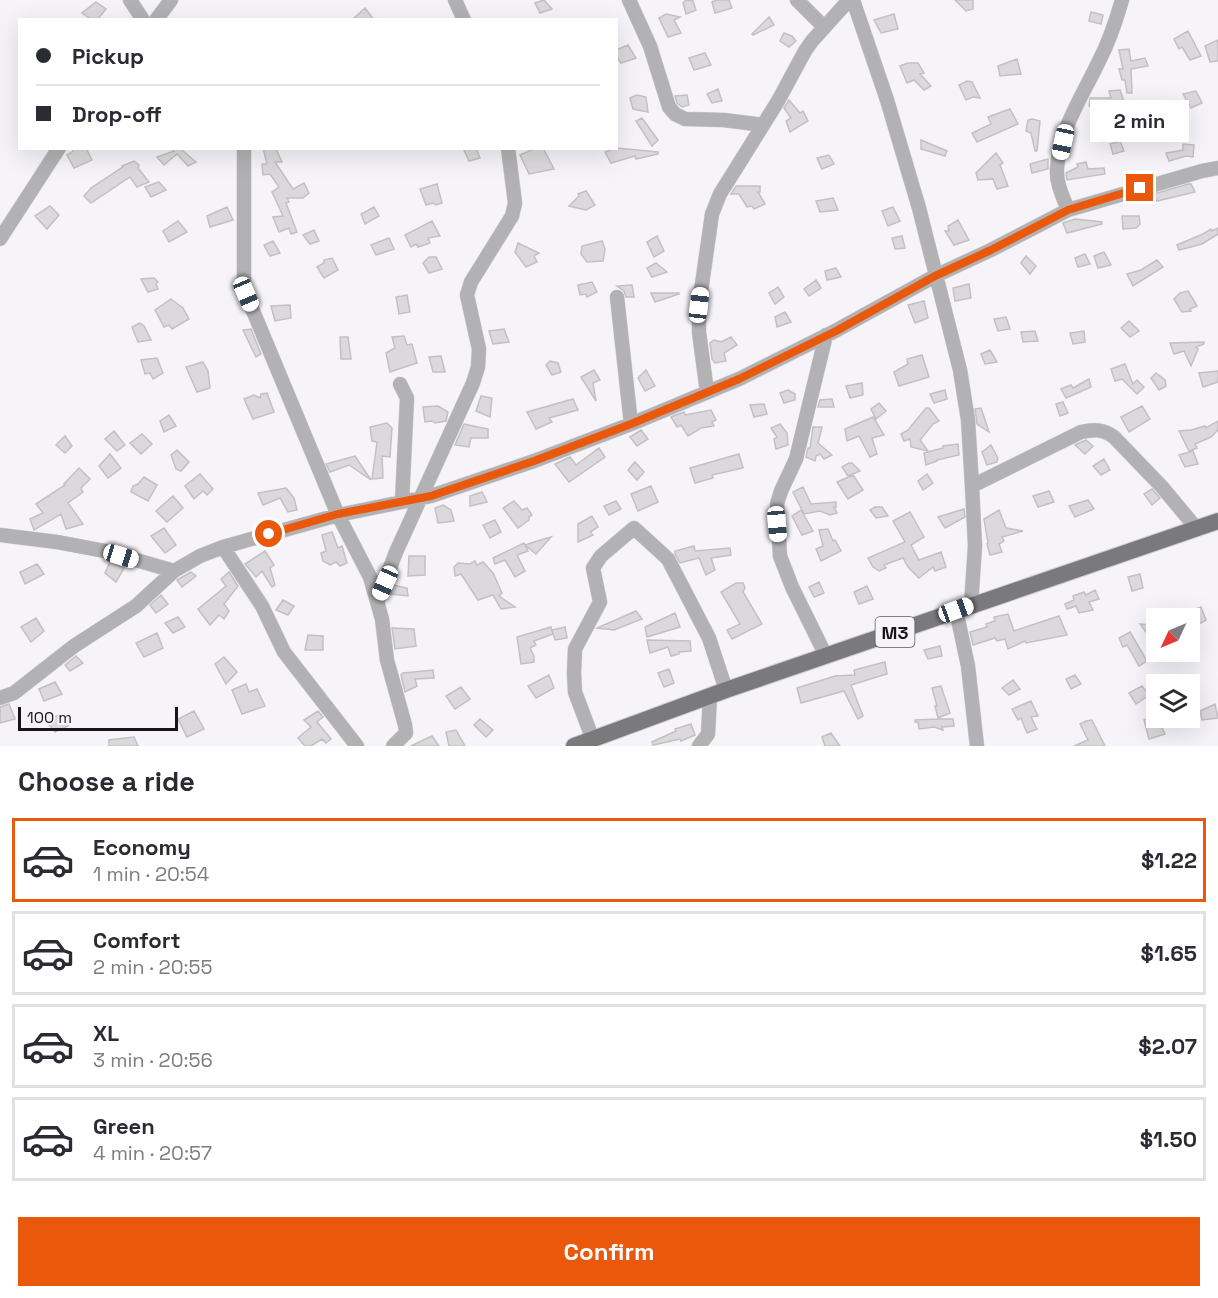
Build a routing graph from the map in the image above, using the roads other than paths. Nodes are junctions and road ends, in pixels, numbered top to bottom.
1 (130, 0) edge
2 (171, 0) edge
3 (455, 0) edge
4 (629, 0) edge
5 (797, 0) edge
6 (849, 0) edge
7 (853, 0) edge
8 (1122, 0) edge
9 (142, 18) edge
10 (158, 18) edge
11 (463, 18) edge
12 (824, 27) junction
13 (763, 125) junction
14 (58, 150) edge
15 (244, 150) edge
16 (508, 150) edge
17 (1218, 168) edge
18 (1068, 210) junction
19 (4, 222) edge
20 (0, 239) edge
21 (935, 276) junction
22 (617, 297) dead end
23 (826, 335) junction
24 (400, 384) dead end
25 (707, 392) junction
26 (631, 424) junction
27 (972, 486) junction
28 (420, 498) junction
29 (402, 502) junction
30 (338, 514) junction
31 (1218, 521) edge
32 (1197, 529) junction
33 (0, 535) edge
34 (223, 547) junction
35 (174, 571) junction
36 (378, 600) junction
37 (964, 608) junction
38 (826, 656) junction
39 (726, 690) junction
40 (710, 696) junction
41 (0, 698) edge
42 (593, 740) junction
43 (357, 746) edge
44 (393, 746) edge
45 (574, 746) edge
46 (699, 746) edge
47 (977, 746) edge

1 - 9 street
2 - 10 street
3 - 11 street
4 - 13 street
5 - 12 street
6 - 12 street
7 - 21 street
8 - 18 street
12 - 13 street
13 - 25 street
14 - 19 street
15 - 30 street
16 - 28 street
17 - 18 street
18 - 21 street
19 - 20 street
21 - 23 street
21 - 27 street
22 - 26 street
23 - 25 street
23 - 38 street
24 - 29 street
25 - 26 street
26 - 28 street
27 - 32 street
27 - 37 street
28 - 29 street
28 - 36 street
29 - 30 street
30 - 34 street
30 - 36 street
31 - 32 main road, M3
32 - 37 main road, M3
33 - 35 street
34 - 35 street
34 - 43 street
35 - 41 street
36 - 44 street
37 - 38 main road, M3
37 - 47 street
38 - 39 main road, M3
39 - 40 main road, M3
39 - 42 street
40 - 42 main road, M3
40 - 46 street
42 - 45 main road, M3

